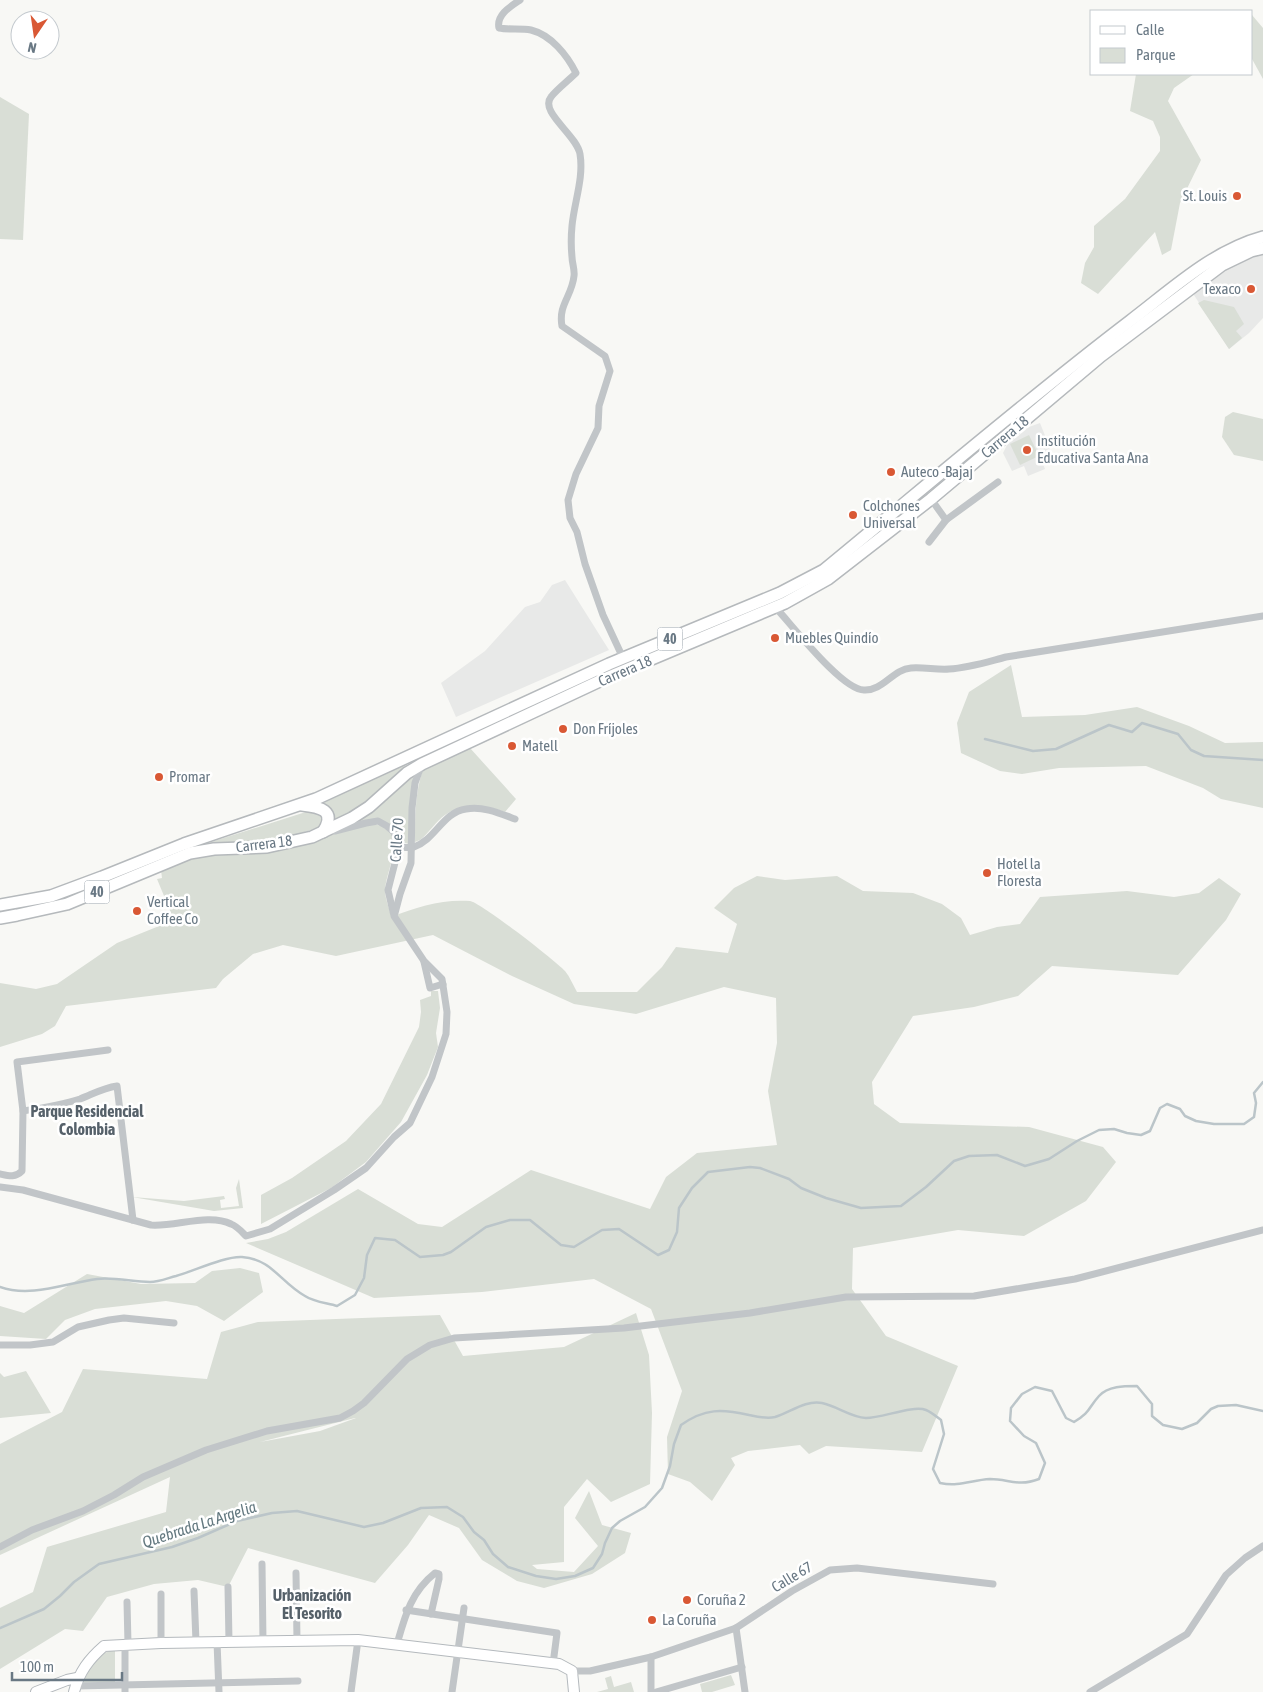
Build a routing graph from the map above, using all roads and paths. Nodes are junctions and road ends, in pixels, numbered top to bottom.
1 (520, 0) edge
2 (1263, 237) edge
3 (1263, 248) edge
4 (998, 482) dead end
5 (931, 499) junction
6 (946, 520) junction
7 (929, 542) dead end
8 (776, 608) junction
9 (1263, 616) edge
10 (623, 658) junction
11 (422, 764) junction
12 (300, 805) junction
13 (515, 818) dead end
14 (317, 835) junction
15 (399, 846) junction
16 (412, 848) junction
17 (0, 905) edge
18 (394, 916) junction
19 (0, 918) edge
20 (424, 961) junction
21 (443, 984) junction
22 (108, 1050) dead end
23 (23, 1111) junction
24 (0, 1174) edge
25 (0, 1186) edge
26 (133, 1220) junction
27 (1263, 1230) edge
28 (174, 1323) dead end
29 (0, 1346) edge
30 (0, 1546) edge
31 (1263, 1546) edge
32 (262, 1564) dead end
33 (296, 1573) dead end
34 (993, 1584) dead end
35 (228, 1587) dead end
36 (194, 1591) dead end
37 (161, 1594) dead end
38 (127, 1602) dead end
39 (464, 1608) dead end
40 (406, 1610) junction
41 (431, 1614) junction
42 (462, 1619) junction
43 (736, 1628) junction
44 (358, 1640) junction
45 (297, 1641) junction
46 (196, 1642) junction
47 (217, 1642) junction
48 (229, 1642) junction
49 (262, 1642) junction
50 (161, 1643) junction
51 (126, 1644) junction
52 (397, 1644) junction
53 (457, 1651) junction
54 (651, 1657) junction
55 (553, 1664) junction
56 (742, 1667) junction
57 (572, 1672) junction
58 (298, 1681) dead end
59 (218, 1683) junction
60 (76, 1685) edge
61 (125, 1688) edge
62 (36, 1692) edge
63 (219, 1692) edge
64 (351, 1692) edge
65 (452, 1692) edge
66 (574, 1692) edge
67 (651, 1692) edge
68 (656, 1692) edge
69 (744, 1692) edge
70 (1090, 1692) edge

1 - 10 street
2 - 10 main road, Carrera 18 / 40
3 - 5 main road, Carrera 18 / 40
4 - 6 street
5 - 6 street
5 - 8 main road, Carrera 18 / 40
6 - 7 street
8 - 9 street
8 - 11 main road, Carrera 18 / 40
10 - 12 main road, Carrera 18 / 40
11 - 14 main road, Carrera 18
11 - 16 street, Calle 70
12 - 14 main road
12 - 17 main road, Carrera 18 / 40
13 - 16 street
14 - 15 street
14 - 19 main road, Carrera 18 / 40
15 - 16 street
15 - 18 street
16 - 18 street, Calle 70
18 - 20 street
20 - 21 street
20 - 21 street
21 - 26 street
22 - 23 street
23 - 24 street
23 - 26 street
25 - 26 street
27 - 30 street
28 - 29 street
31 - 70 street
32 - 49 street
33 - 45 street
34 - 43 street, Calle 67
35 - 48 street
36 - 46 street
37 - 50 street
38 - 51 street
39 - 42 street
40 - 41 street
40 - 41 street
40 - 52 street
41 - 42 street
42 - 53 street
42 - 55 street
43 - 54 street, Calle 67
43 - 56 street
44 - 45 street
44 - 52 street
44 - 64 street
45 - 49 street
46 - 47 street
46 - 50 street
47 - 48 street
47 - 59 street
48 - 49 street
50 - 51 street
51 - 60 street
51 - 61 street
52 - 53 street
53 - 55 street
53 - 65 street
54 - 57 street, Calle 67
54 - 67 street
55 - 57 street
56 - 68 street
56 - 69 street
57 - 66 street
58 - 59 street
59 - 61 street
59 - 63 street
60 - 61 street
60 - 62 street

